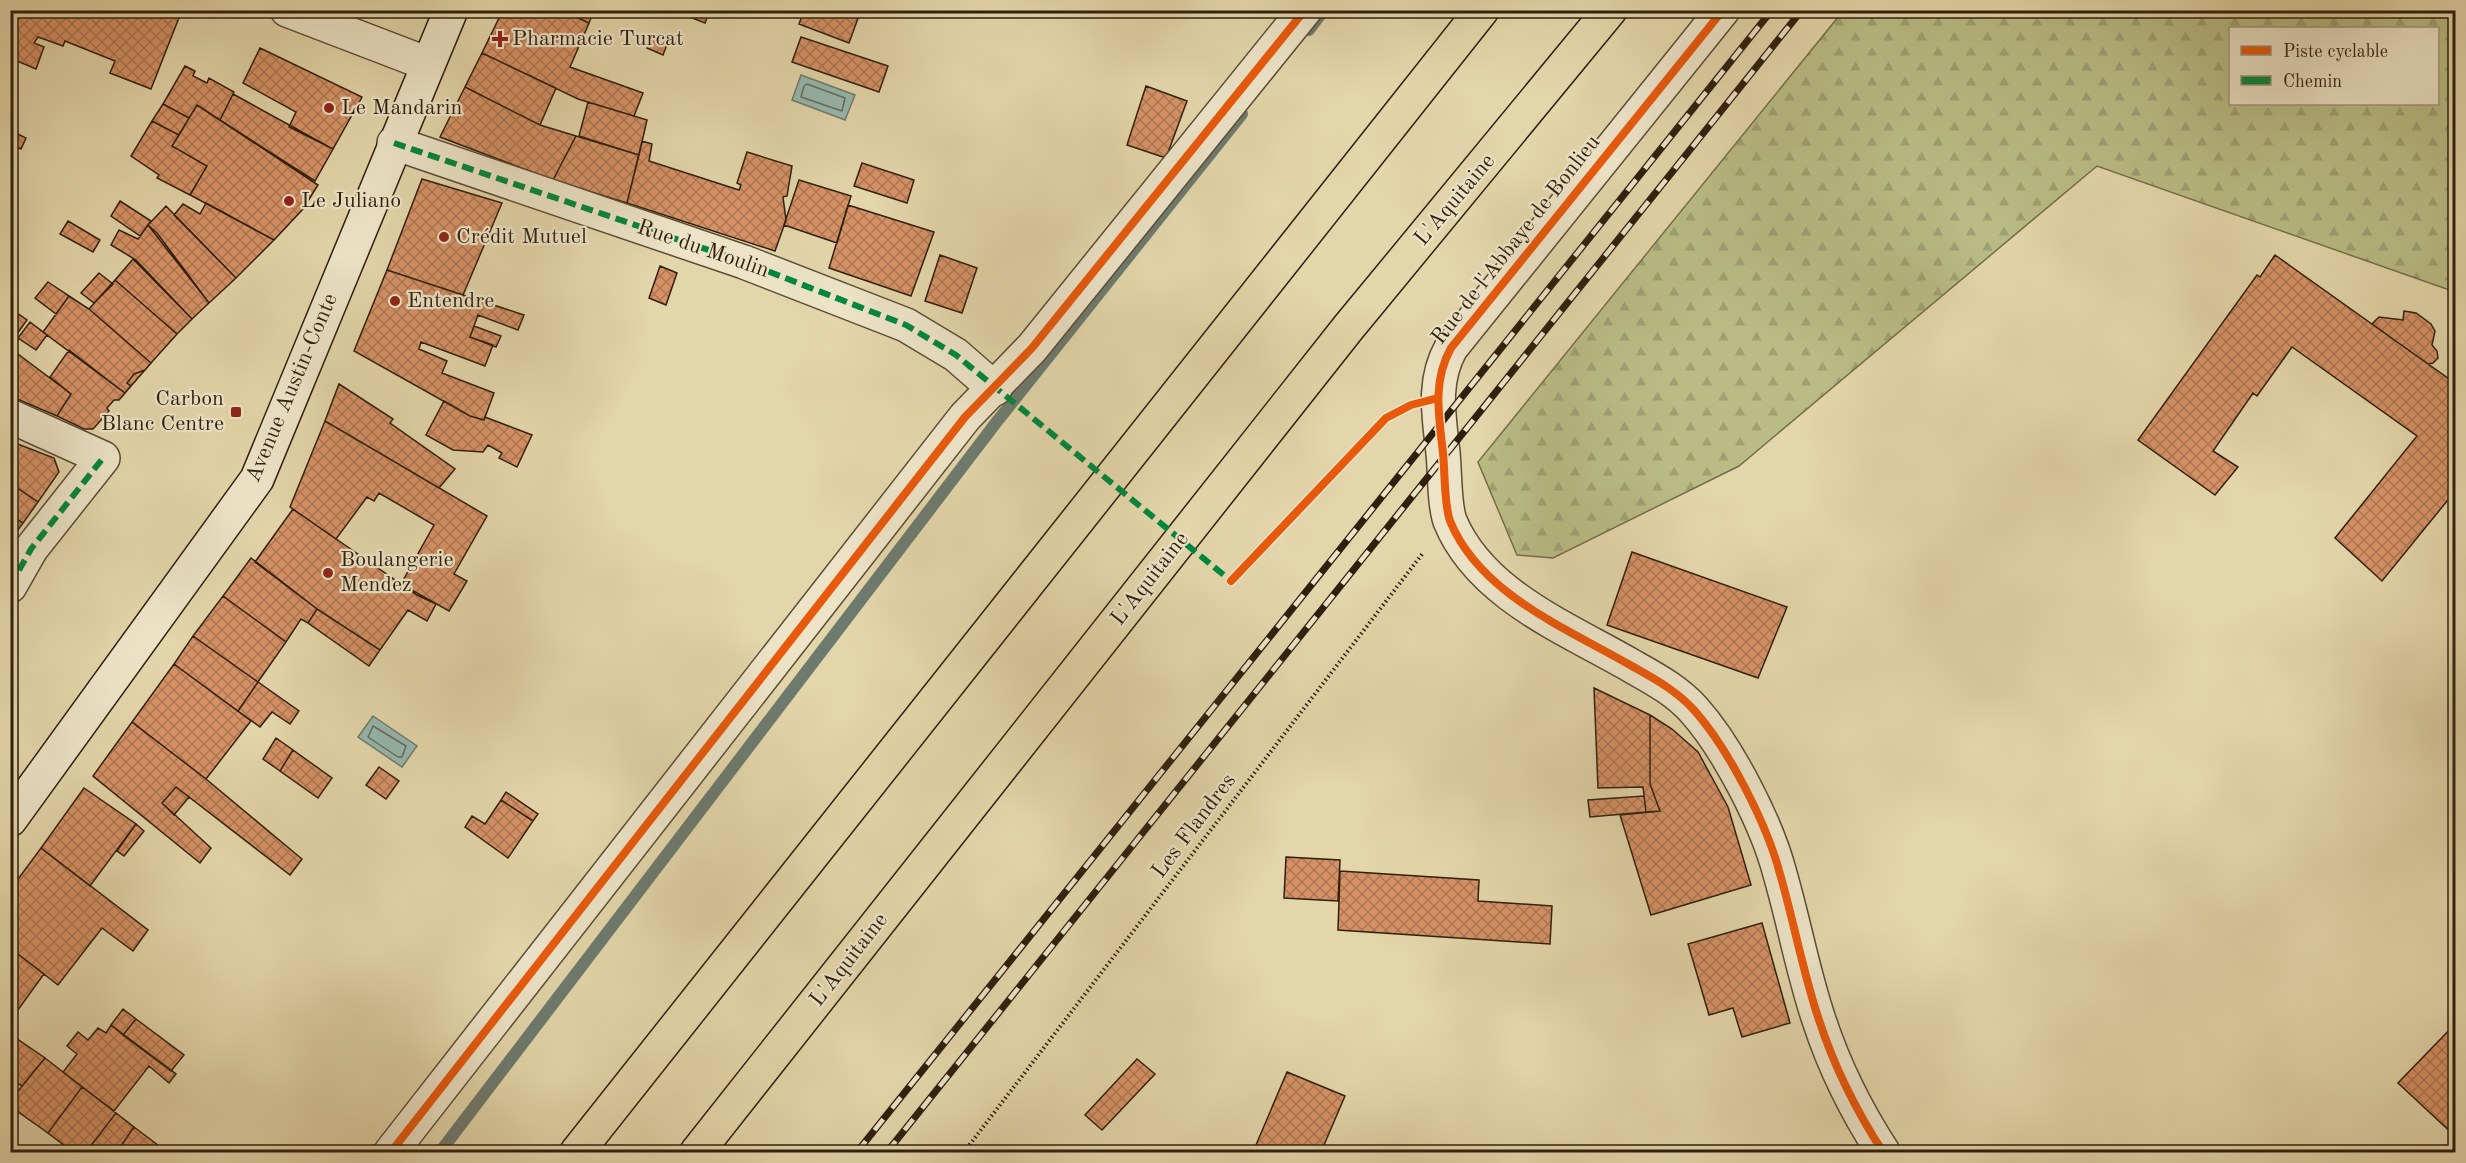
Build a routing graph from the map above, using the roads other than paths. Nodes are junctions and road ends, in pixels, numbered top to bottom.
1 (287, 10) edge
2 (451, 10) edge
3 (1305, 10) edge
4 (1482, 10) edge
5 (1610, 10) edge
6 (1723, 10) edge
7 (428, 64) junction
8 (394, 143) junction
9 (995, 388) junction
10 (10, 416) edge
11 (10, 586) edge
12 (10, 820) edge
13 (391, 1152) edge
14 (577, 1152) edge
15 (697, 1152) edge
16 (1883, 1152) edge

1 - 7 street
2 - 7 street, Avenue Austin-Conte
3 - 9 street
4 - 14 highway
5 - 15 highway, L'Aquitaine
6 - 16 street, Rue de l'Abbaye de Bonlieu
7 - 8 street, Avenue Austin-Conte
8 - 9 street, Rue du Moulin
8 - 12 street, Avenue Austin-Conte
9 - 13 street
10 - 11 street

